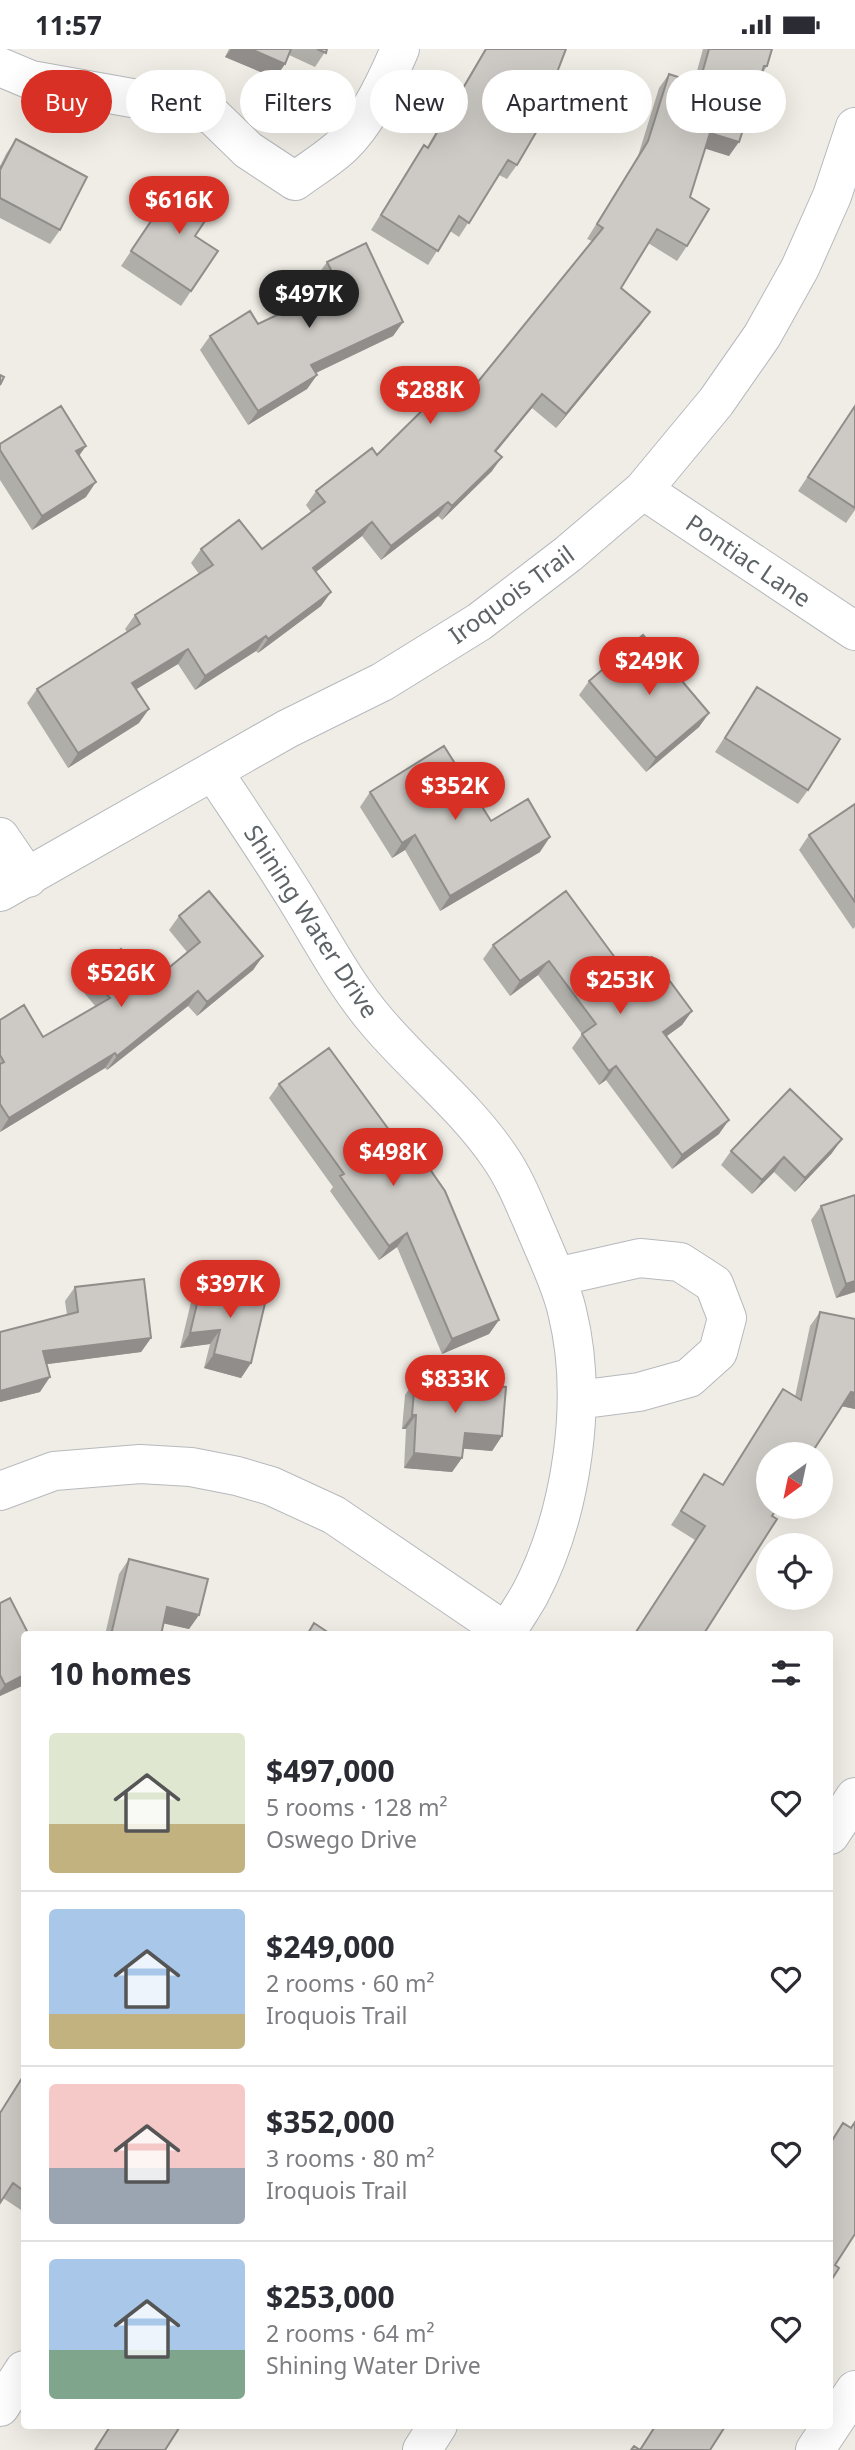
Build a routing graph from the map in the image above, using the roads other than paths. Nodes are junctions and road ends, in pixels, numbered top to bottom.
1 (400, 49) edge
2 (0, 67) edge
3 (855, 127) edge
4 (643, 490) junction
5 (855, 631) edge
6 (213, 771) junction
7 (0, 837) edge
8 (14, 885) edge
9 (556, 1277) junction
10 (577, 1400) junction
11 (0, 1491) edge
12 (502, 1631) edge
13 (506, 1631) edge
14 (855, 1797) edge
15 (833, 1830) edge
16 (21, 2375) edge
17 (855, 2390) edge
18 (0, 2407) edge
19 (833, 2423) edge
20 (435, 2429) edge
21 (829, 2429) edge
22 (422, 2450) edge
23 (815, 2450) edge

1 - 2 street
3 - 4 street, Iroquois Trail
4 - 5 street, Pontiac Lane
4 - 6 street, Iroquois Trail
6 - 8 street, Iroquois Trail
6 - 9 street, Shining Water Drive
7 - 8 street
9 - 10 street, Shining Water Drive
9 - 10 street
10 - 13 street, Shining Water Drive
11 - 12 street
14 - 15 street
16 - 18 street
17 - 19 street
20 - 22 street
21 - 23 street

